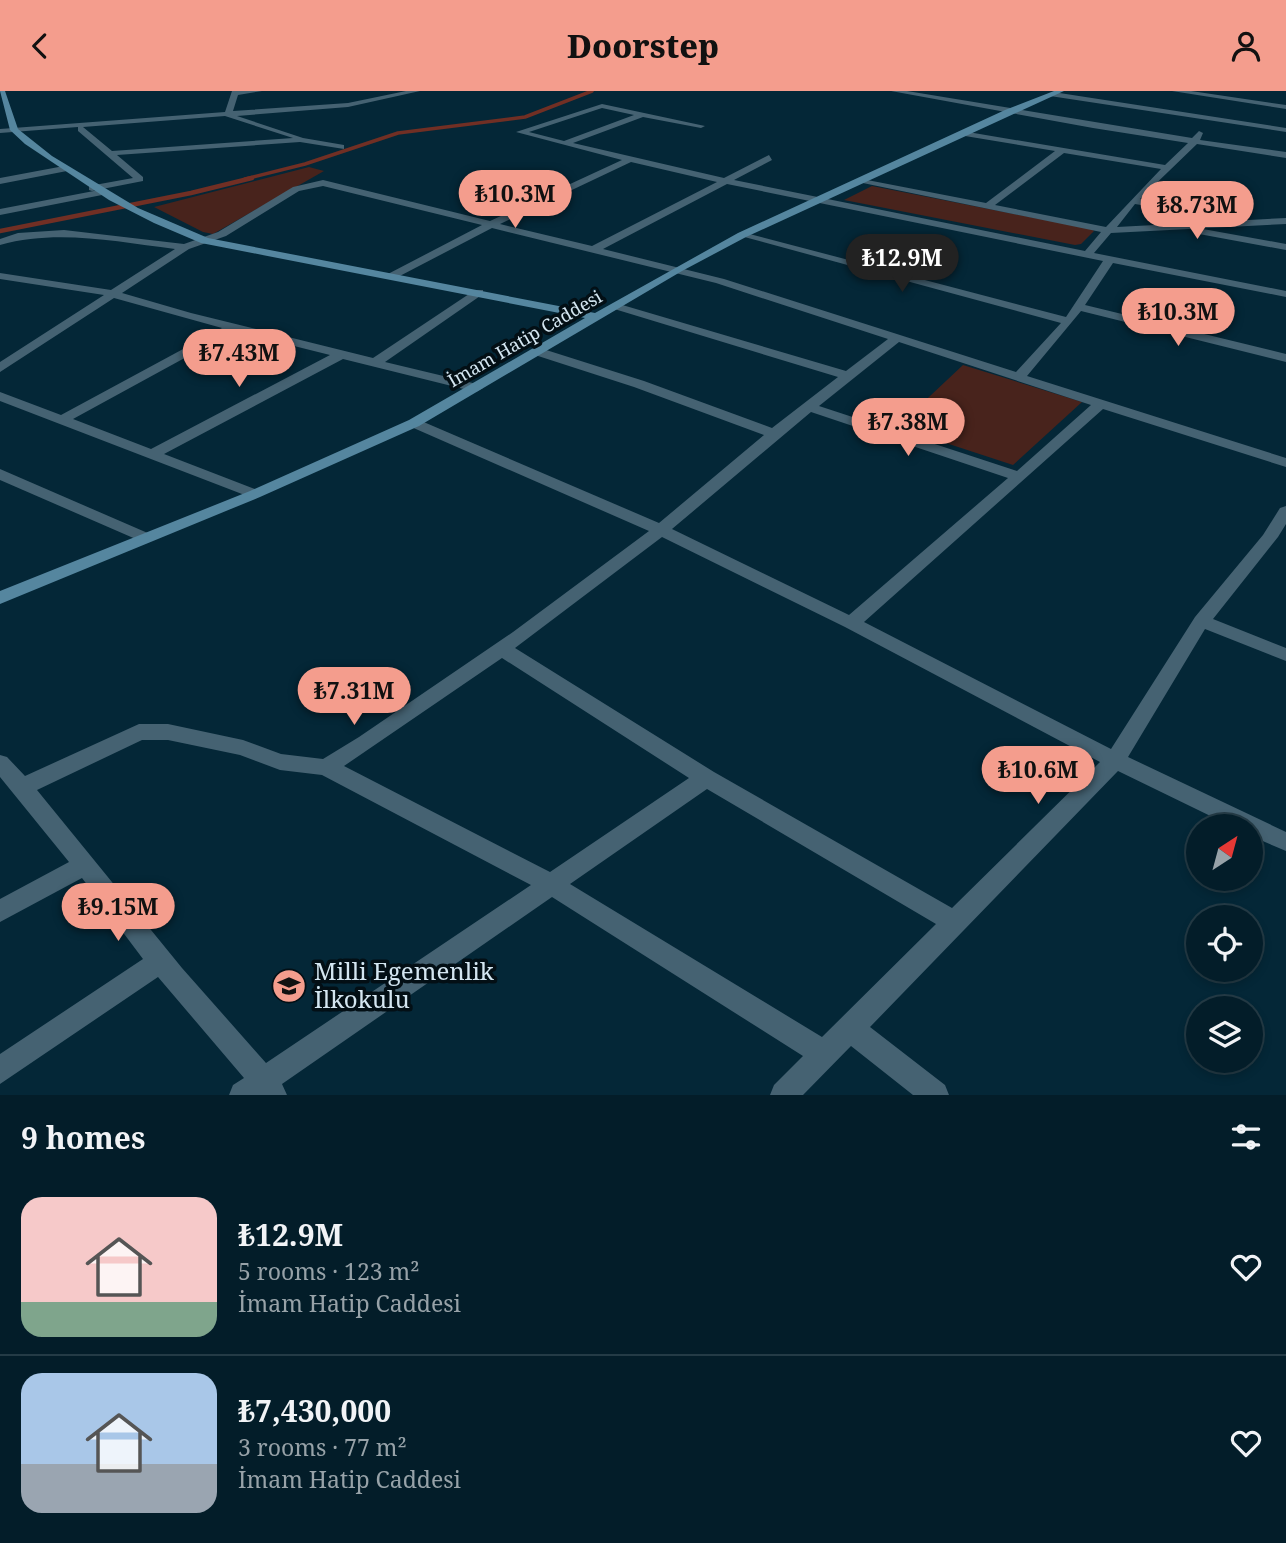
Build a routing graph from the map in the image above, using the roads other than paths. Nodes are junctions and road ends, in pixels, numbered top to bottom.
1 (1, 91) edge
2 (258, 91) edge
3 (352, 91) edge
4 (416, 91) edge
5 (895, 91) edge
6 (1176, 91) edge
7 (235, 92) edge
8 (1056, 92) edge
9 (366, 103) junction
10 (1286, 107) edge
11 (1008, 112) junction
12 (643, 114) junction
13 (228, 115) junction
14 (1206, 118) junction
15 (701, 126) dead end
16 (81, 129) dead end
17 (14, 130) junction
18 (1286, 130) edge
19 (0, 131) edge
20 (962, 134) junction
21 (300, 140) junction
22 (1195, 141) junction
23 (565, 143) junction
24 (341, 147) dead end
25 (1059, 152) junction
26 (112, 153) junction
27 (1286, 155) edge
28 (769, 158) dead end
29 (628, 160) junction
30 (1167, 168) junction
31 (64, 169) junction
32 (0, 181) edge
33 (721, 181) junction
34 (862, 182) junction
35 (96, 190) junction
36 (817, 201) junction
37 (1133, 201) junction
38 (988, 206) junction
39 (0, 212) edge
40 (1286, 221) edge
41 (1250, 223) junction
42 (490, 225) junction
43 (1172, 227) junction
44 (1107, 230) junction
45 (742, 235) junction
46 (205, 241) junction
47 (0, 242) edge
48 (185, 247) junction
49 (1286, 247) edge
50 (593, 250) junction
51 (1088, 254) junction
52 (1110, 259) junction
53 (678, 269) junction
54 (0, 276) edge
55 (390, 277) junction
56 (479, 292) junction
57 (111, 294) junction
58 (1286, 294) edge
59 (615, 306) junction
60 (1077, 307) junction
61 (598, 317) junction
62 (1069, 321) junction
63 (232, 328) junction
64 (898, 337) junction
65 (539, 352) junction
66 (342, 354) junction
67 (1286, 358) edge
68 (376, 362) junction
69 (0, 368) edge
70 (848, 376) junction
71 (1020, 376) junction
72 (476, 388) junction
73 (0, 396) edge
74 (1102, 402) junction
75 (809, 407) junction
76 (61, 420) junction
77 (414, 423) junction
78 (774, 434) junction
79 (152, 454) junction
80 (1286, 463) edge
81 (0, 474) edge
82 (1018, 476) junction
83 (255, 494) junction
84 (1286, 511) edge
85 (661, 530) junction
86 (144, 537) junction
87 (1278, 540) edge
88 (0, 598) edge
89 (1200, 621) junction
90 (852, 623) junction
91 (502, 649) junction
92 (1286, 655) edge
93 (1115, 760) junction
94 (0, 763) edge
95 (327, 767) junction
96 (706, 778) junction
97 (22, 787) junction
98 (1286, 842) edge
99 (86, 864) junction
100 (551, 884) junction
101 (0, 911) edge
102 (954, 922) junction
103 (160, 961) junction
104 (849, 1027) junction
105 (824, 1054) junction
106 (0, 1070) edge
107 (260, 1090) edge
108 (784, 1095) edge
109 (934, 1095) edge

1 - 17 street
2 - 7 street
3 - 9 street
4 - 9 street
5 - 11 street
6 - 10 street
7 - 13 street
8 - 11 street, İmam Hatip Caddesi
8 - 14 street
9 - 13 street
11 - 20 street, İmam Hatip Caddesi
11 - 22 street
12 - 15 street
12 - 23 street
12 - 23 street
13 - 17 street
13 - 21 street
14 - 18 street
14 - 22 street
16 - 26 street
17 - 19 street
17 - 31 street
20 - 25 street
20 - 34 street, İmam Hatip Caddesi
21 - 24 street
21 - 26 street
22 - 27 street
22 - 30 street
23 - 29 street
25 - 30 street
25 - 38 street
26 - 35 street
28 - 33 street
29 - 33 street
29 - 42 street
30 - 37 street
31 - 32 street
31 - 35 street
33 - 36 street
33 - 50 street
34 - 36 street, İmam Hatip Caddesi
34 - 38 street
35 - 39 street
35 - 46 street
36 - 45 street, İmam Hatip Caddesi
36 - 51 street
37 - 41 street
37 - 44 street
38 - 44 street
40 - 41 street
41 - 43 street
42 - 46 street
42 - 50 street
42 - 55 street
43 - 44 street
43 - 49 street
44 - 51 street
45 - 53 street, İmam Hatip Caddesi
45 - 62 street
46 - 48 street
46 - 55 street
47 - 48 street
48 - 57 street
50 - 53 street
51 - 52 street
52 - 58 street
52 - 60 street
53 - 59 street, İmam Hatip Caddesi
53 - 64 street
54 - 57 street
55 - 56 street
56 - 61 street
56 - 68 street
57 - 63 street
57 - 69 street
59 - 61 street, İmam Hatip Caddesi
59 - 70 street
60 - 62 street
60 - 67 street
61 - 65 street, İmam Hatip Caddesi
62 - 71 street
63 - 66 street
63 - 76 street
64 - 70 street
64 - 71 street
65 - 72 street, İmam Hatip Caddesi
65 - 78 street
66 - 68 street
66 - 79 street
68 - 72 street
70 - 75 street
71 - 74 street
72 - 77 street, İmam Hatip Caddesi
73 - 76 street
74 - 80 street
74 - 82 street
75 - 78 street
75 - 82 street
76 - 79 street
77 - 83 street, İmam Hatip Caddesi
77 - 85 street
78 - 85 street
79 - 83 street
81 - 86 street
82 - 90 street
83 - 86 street, İmam Hatip Caddesi
84 - 87 street
85 - 90 street
85 - 91 street
86 - 88 street, İmam Hatip Caddesi
87 - 89 street
89 - 92 street
89 - 93 street
90 - 93 street
91 - 95 street
91 - 96 street
93 - 98 street
93 - 102 street
94 - 97 street
95 - 97 street
95 - 100 street
96 - 100 street
96 - 102 street
97 - 99 street
99 - 101 street
99 - 103 street
100 - 105 street
100 - 107 street
102 - 104 street
103 - 106 street
103 - 107 street
104 - 105 street
104 - 109 street
105 - 108 street

